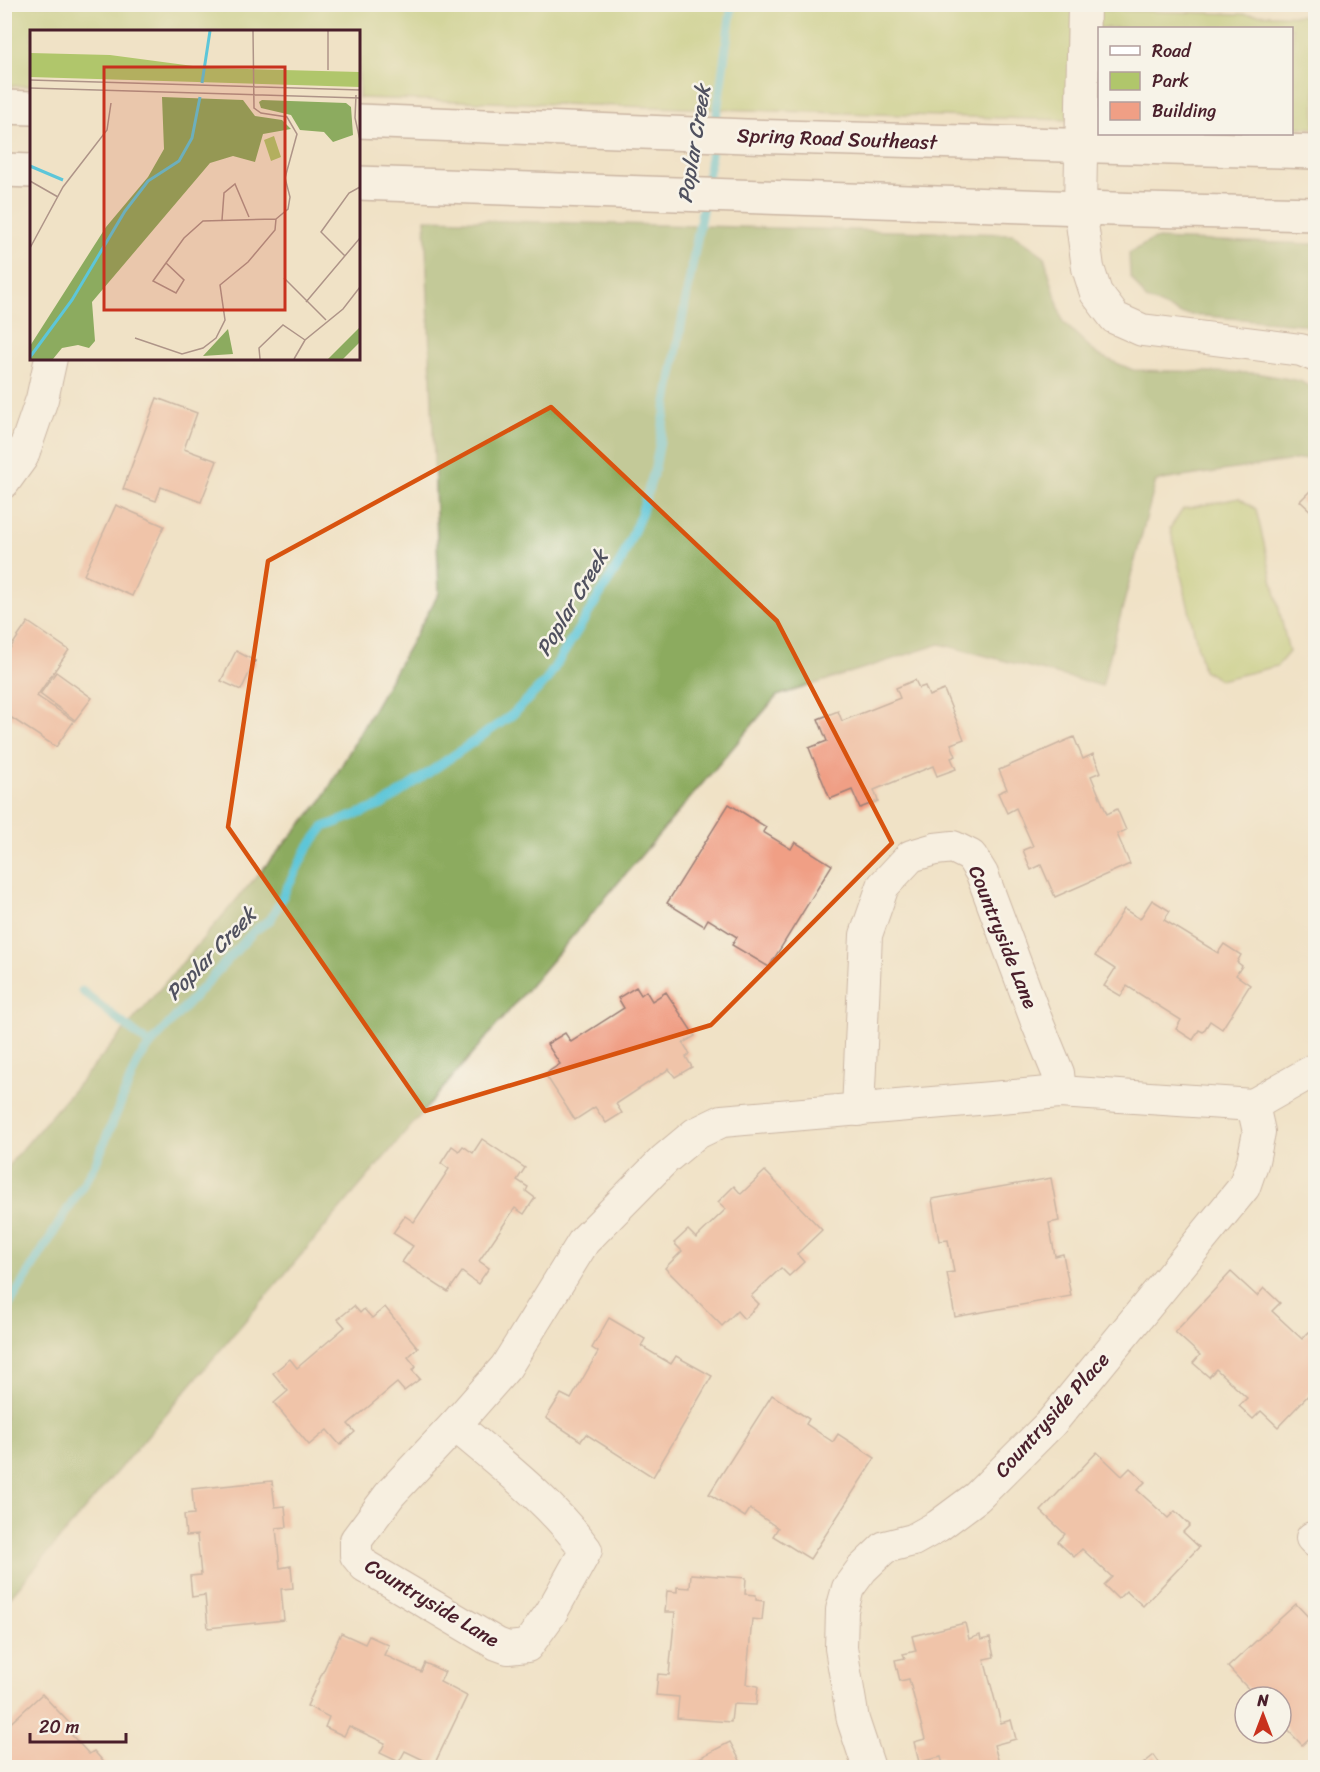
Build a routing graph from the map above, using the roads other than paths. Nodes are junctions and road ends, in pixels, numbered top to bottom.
1 (1084, 4) edge
2 (4, 108) edge
3 (30, 108) edge
4 (360, 121) edge
5 (1082, 146) junction
6 (1316, 152) edge
7 (4, 170) edge
8 (30, 171) edge
9 (360, 183) edge
10 (1080, 208) junction
11 (1316, 214) edge
12 (1316, 356) edge
13 (51, 360) edge
14 (4, 482) edge
15 (1316, 1069) edge
16 (1059, 1092) junction
17 (1253, 1105) junction
18 (858, 1110) junction
19 (455, 1425) junction
20 (869, 1767) edge

1 - 5 street
2 - 3 main road
4 - 5 main road, Spring Road Southeast
5 - 6 main road, Spring Road Southeast
5 - 10 street
7 - 8 main road
9 - 10 main road
10 - 11 main road
10 - 12 street
13 - 14 street
15 - 17 street
16 - 17 street, Countryside Lane
16 - 18 street, Countryside Lane
16 - 18 street, Countryside Lane
17 - 20 street, Countryside Place
18 - 19 street, Countryside Lane
19 - 19 street, Countryside Lane

